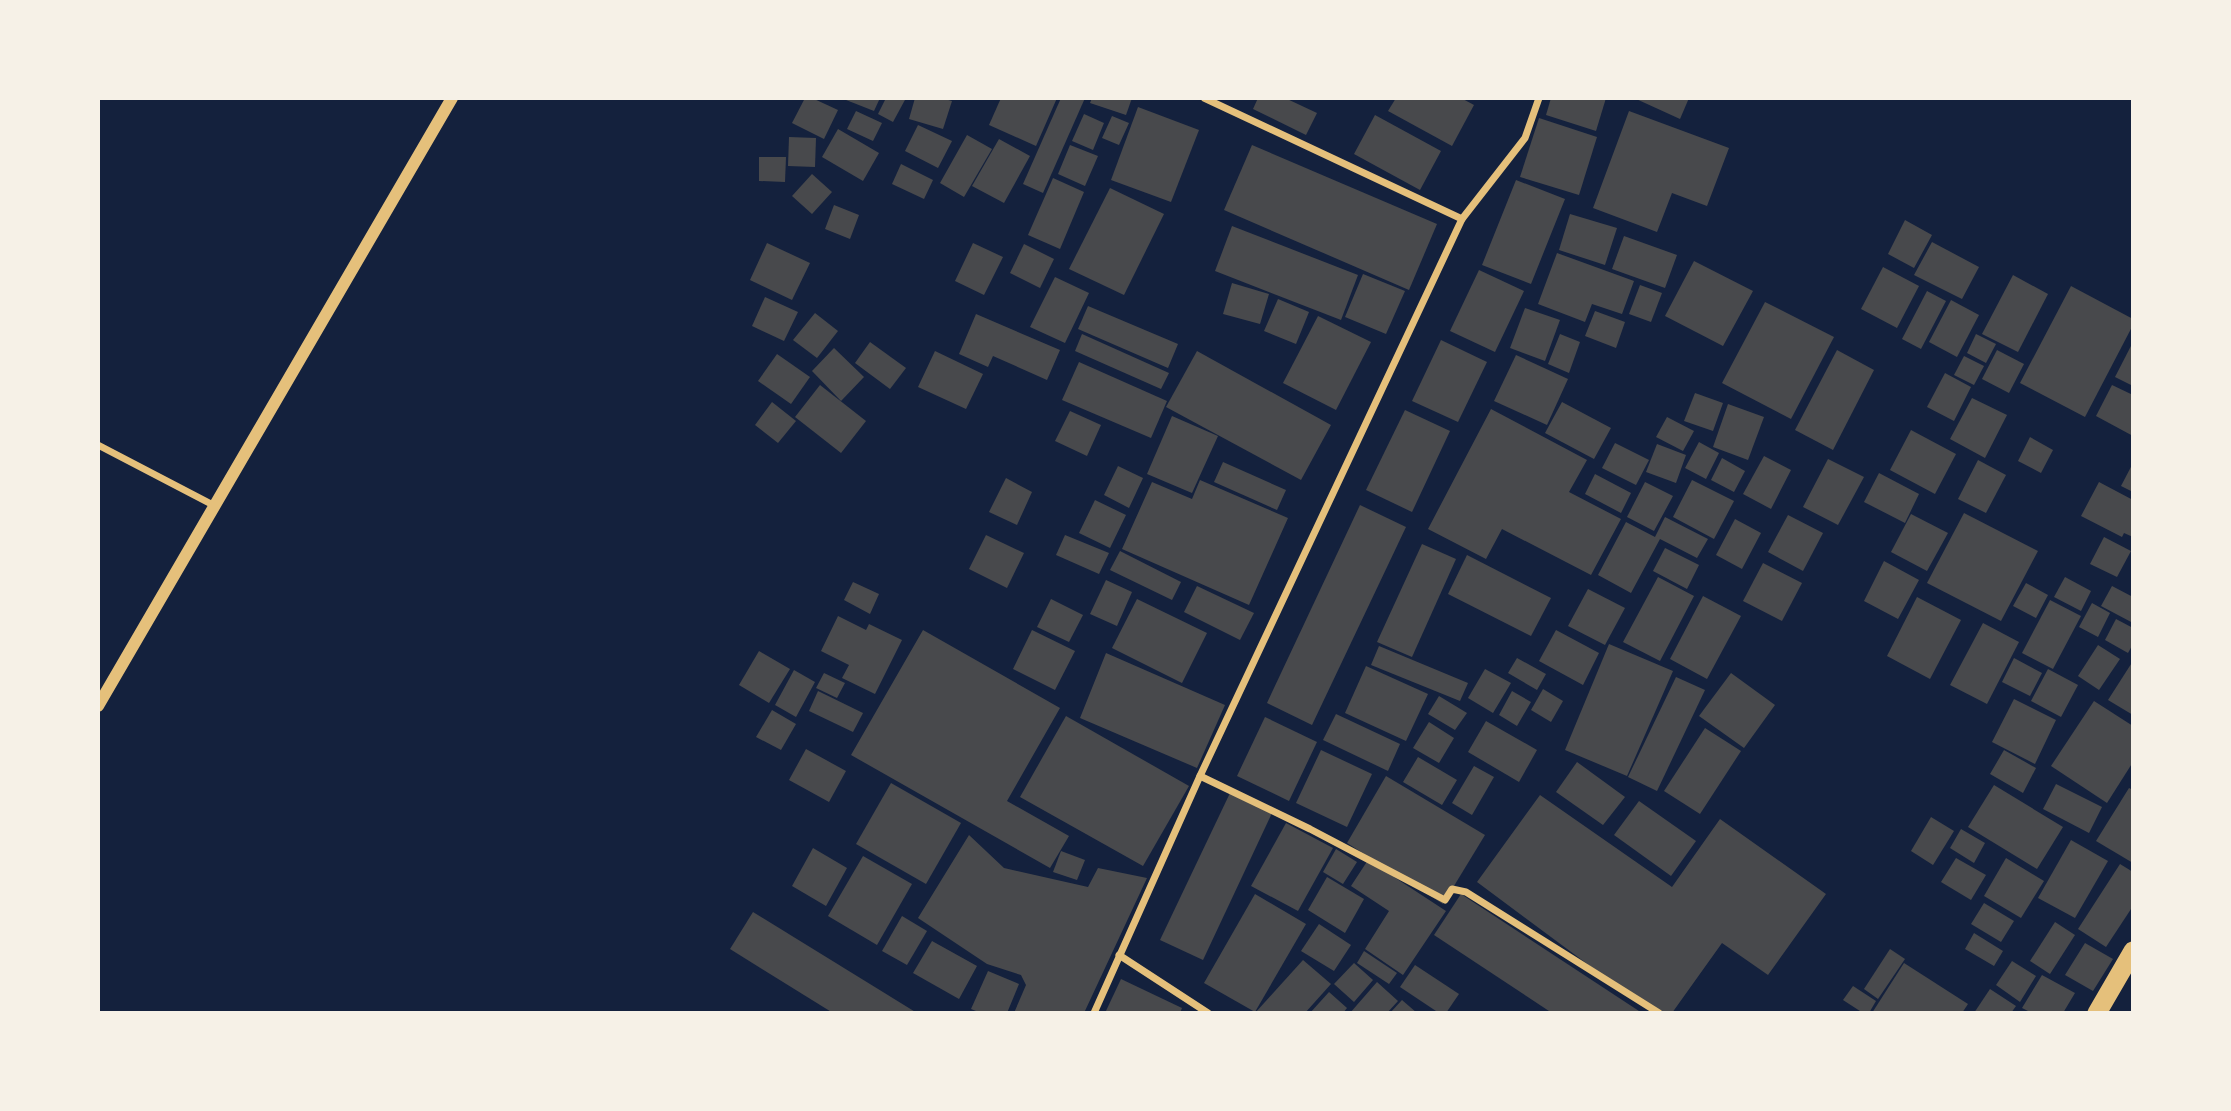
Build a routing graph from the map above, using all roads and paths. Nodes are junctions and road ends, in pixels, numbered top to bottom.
1 (452, 98) edge
2 (1204, 98) edge
3 (1539, 98) edge
4 (1462, 219) junction
5 (98, 445) edge
6 (215, 506) junction
7 (98, 706) edge
8 (1200, 776) junction
9 (2133, 951) edge
10 (1119, 955) junction
11 (1094, 1013) edge
12 (1208, 1013) edge
13 (1660, 1013) edge
14 (2097, 1013) edge

1 - 6 street
2 - 4 street
3 - 4 street
4 - 8 street
5 - 6 street
6 - 7 street
8 - 10 street
8 - 13 street
9 - 14 highway
10 - 11 street
10 - 12 street

